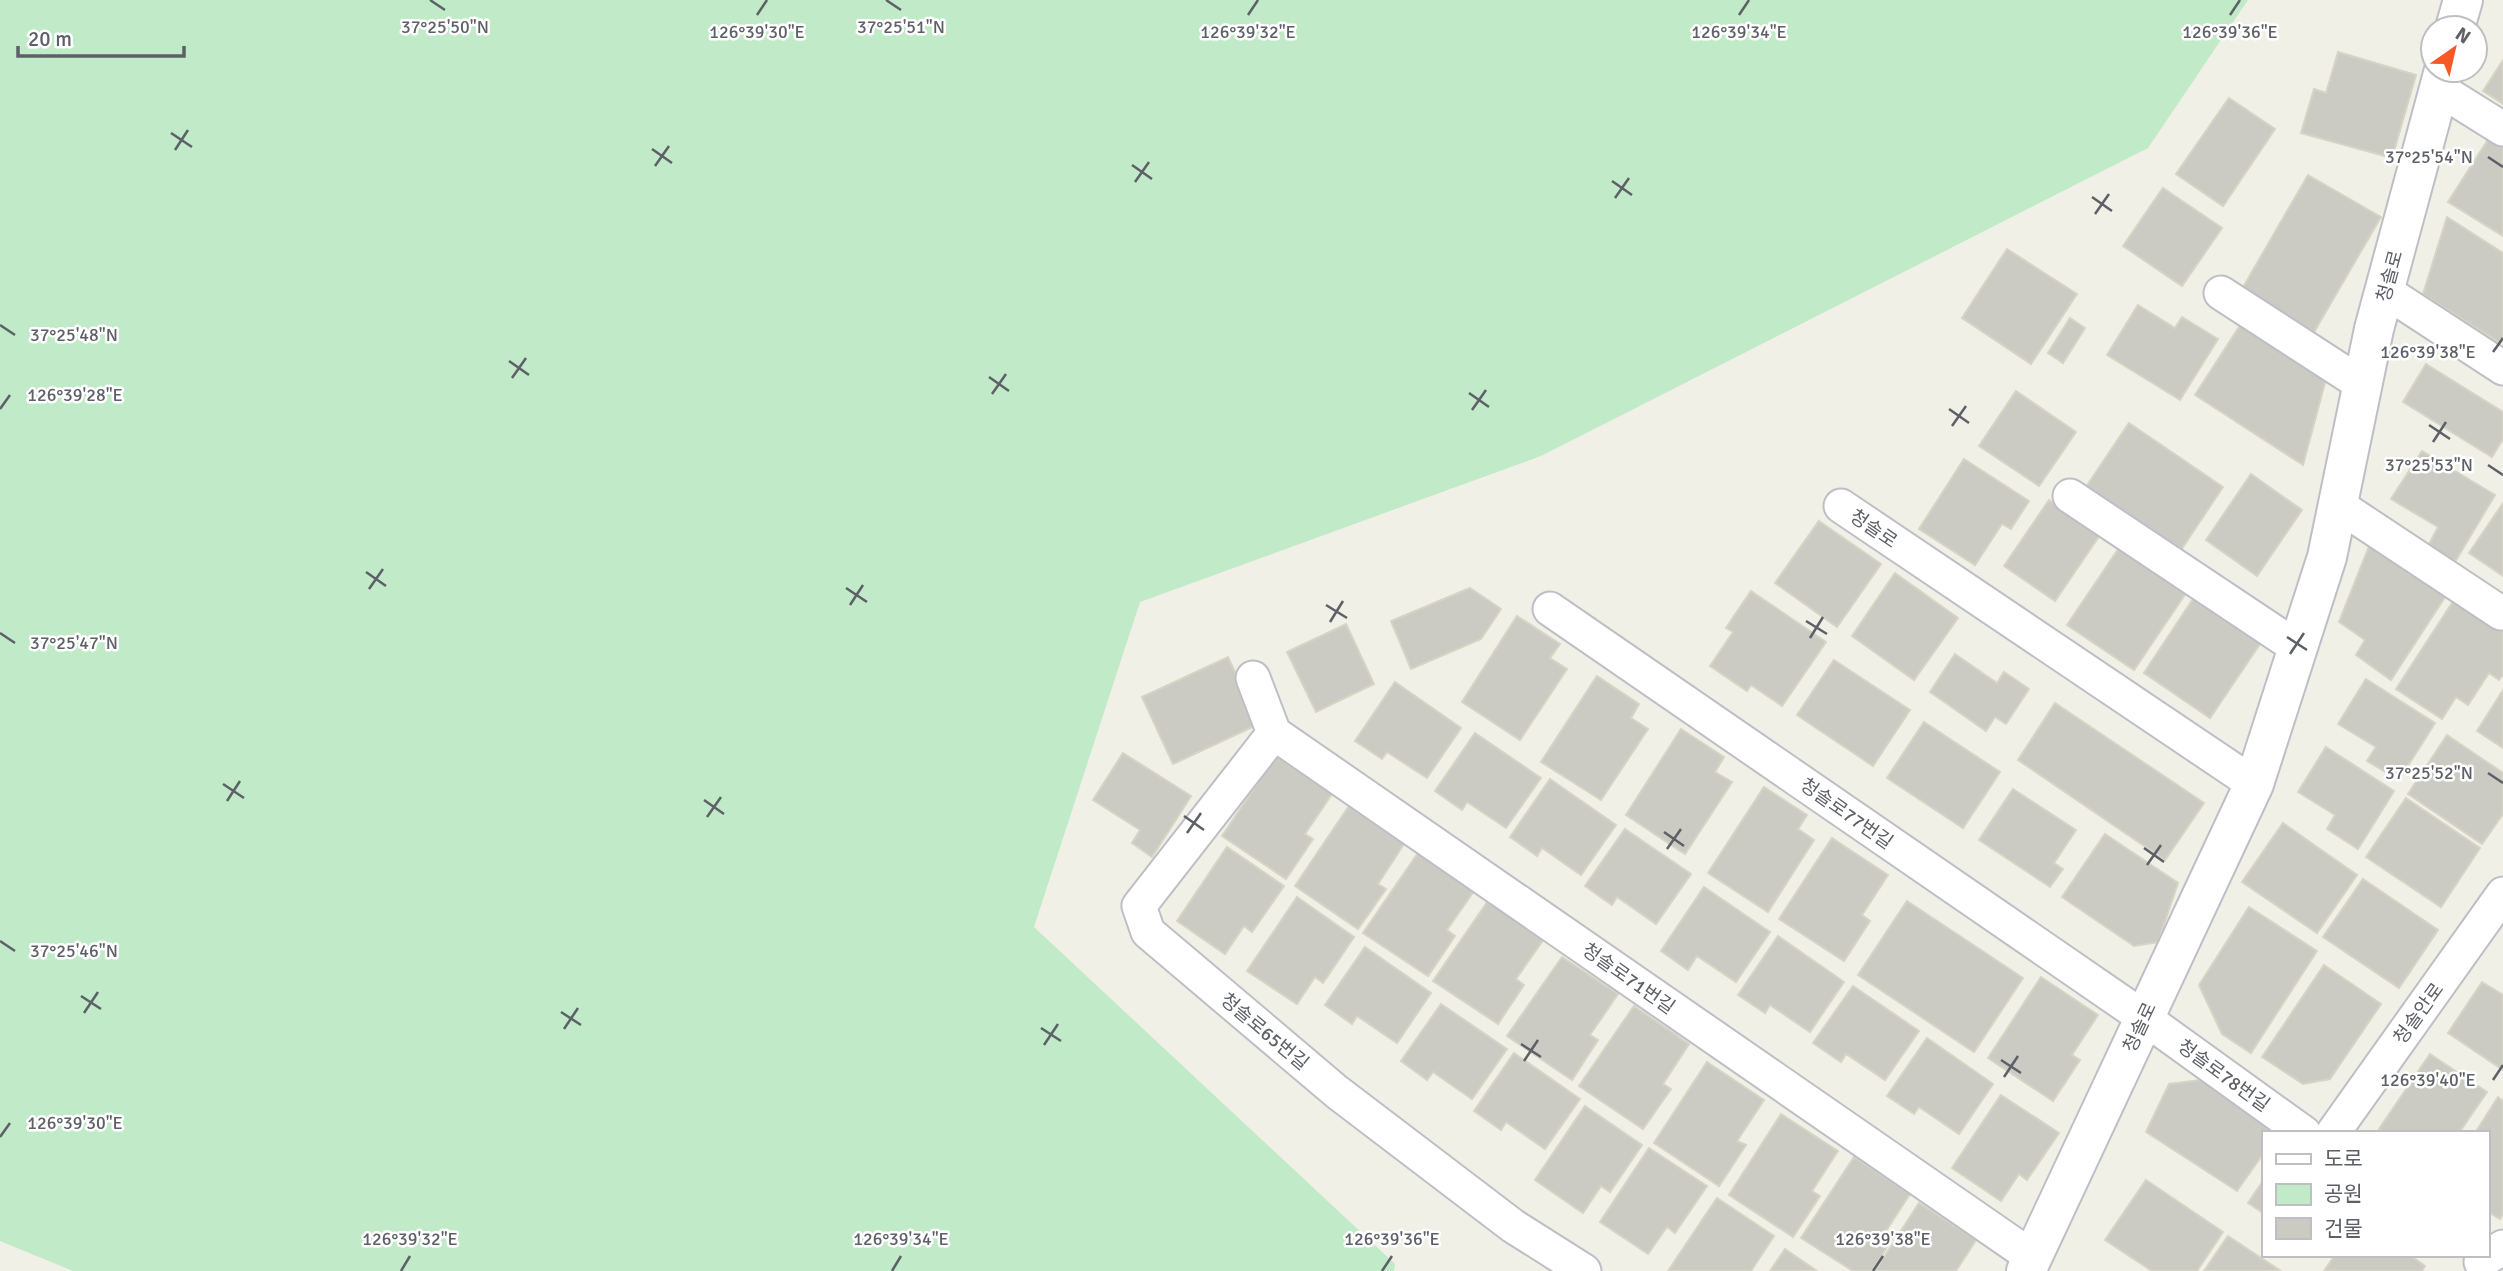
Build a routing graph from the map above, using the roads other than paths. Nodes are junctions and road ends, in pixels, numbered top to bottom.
1 (2440, 84) edge
2 (2447, 84) edge
3 (2503, 129) edge
4 (2385, 291) junction
5 (2221, 293) dead end
6 (2503, 368) edge
7 (2363, 385) junction
8 (2070, 496) dead end
9 (2338, 505) junction
10 (1841, 506) dead end
11 (1550, 609) dead end
12 (2501, 613) edge
13 (2298, 648) junction
14 (1253, 678) dead end
15 (1274, 733) junction
16 (2254, 784) junction
17 (2503, 894) edge
18 (2143, 1017) junction
19 (2301, 1131) edge
20 (2334, 1131) edge
21 (2029, 1264) edge
22 (1584, 1271) edge

1 - 4 street, 청솔로
2 - 3 lane, 청솔로
4 - 6 lane
4 - 7 street, 청솔로
5 - 7 lane
7 - 9 street, 청솔로
8 - 13 lane
9 - 12 lane
9 - 13 street, 청솔로
10 - 16 lane, 청솔로
11 - 18 lane, 청솔로77번길
13 - 16 street, 청솔로
14 - 15 lane
15 - 21 lane, 청솔로71번길
15 - 22 lane, 청솔로65번길
16 - 18 street, 청솔로
17 - 20 lane, 청솔안로
18 - 19 lane, 청솔로78번길
18 - 21 street, 청솔로

